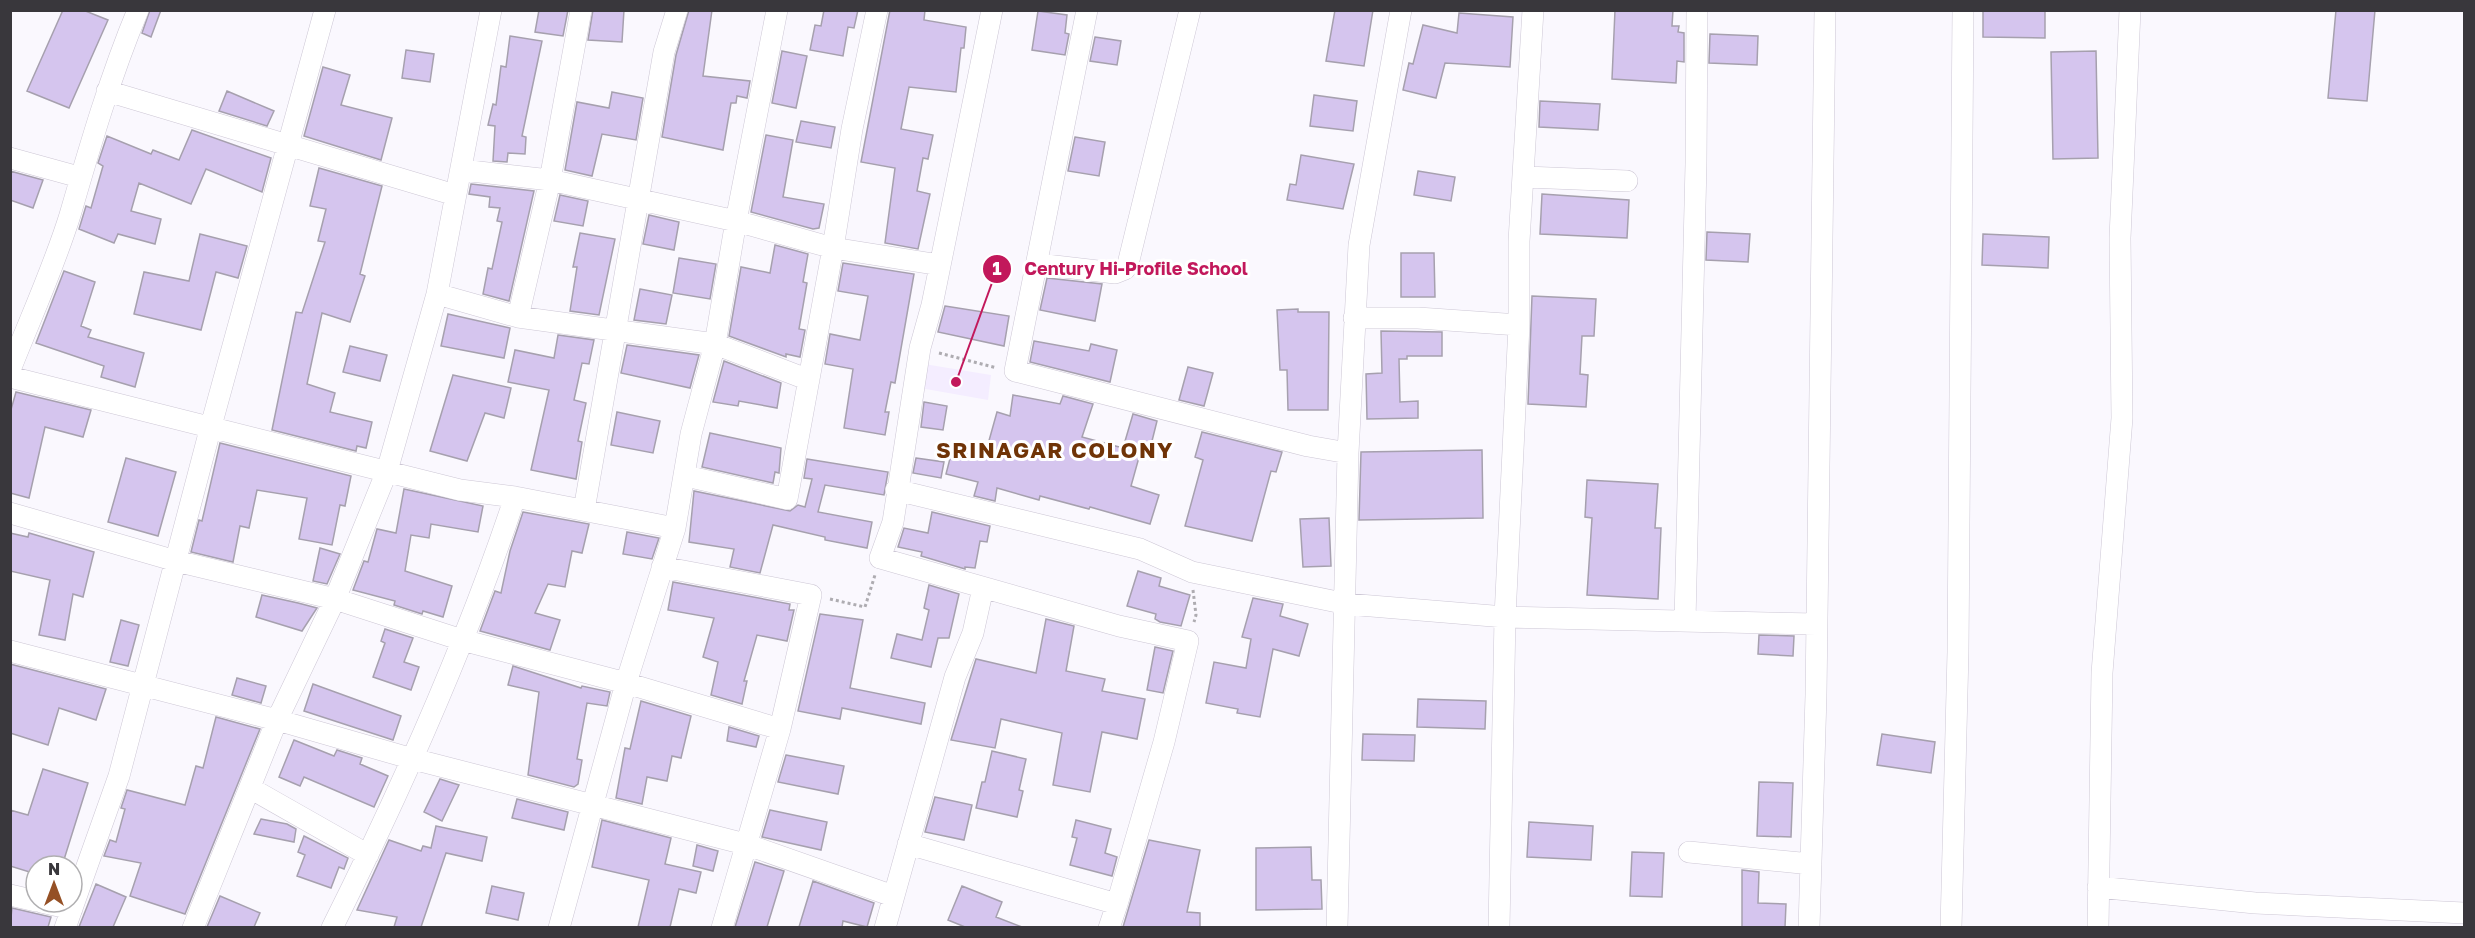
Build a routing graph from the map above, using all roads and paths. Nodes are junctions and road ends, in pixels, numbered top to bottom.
1 (138, 10) edge
2 (325, 10) edge
3 (491, 10) edge
4 (581, 10) edge
5 (677, 10) edge
6 (777, 10) edge
7 (878, 10) edge
8 (992, 10) edge
9 (1087, 10) edge
10 (1190, 10) edge
11 (1401, 10) edge
12 (1533, 10) edge
13 (1697, 10) edge
14 (1825, 10) edge
15 (1963, 10) edge
16 (2130, 10) edge
17 (107, 91) junction
18 (289, 145) junction
19 (10, 158) edge
20 (462, 170) junction
21 (79, 177) junction
22 (1525, 177) junction
23 (550, 180) junction
24 (1627, 181) dead end
25 (455, 195) junction
26 (639, 198) junction
27 (736, 221) junction
28 (833, 248) junction
29 (1038, 264) junction
30 (940, 265) junction
31 (437, 294) junction
32 (518, 317) junction
33 (1354, 318) junction
34 (1519, 325) junction
35 (617, 330) junction
36 (716, 344) junction
37 (920, 348) junction
38 (10, 370) edge
39 (1015, 371) junction
40 (10, 377) edge
41 (809, 380) junction
42 (210, 426) junction
43 (1348, 453) junction
44 (387, 471) junction
45 (686, 476) junction
46 (896, 490) junction
47 (515, 497) junction
48 (584, 510) junction
49 (10, 513) edge
50 (675, 528) junction
51 (880, 558) junction
52 (176, 561) junction
53 (662, 567) junction
54 (1192, 572) junction
55 (983, 588) junction
56 (811, 595) junction
57 (335, 599) junction
58 (1347, 604) junction
59 (1505, 617) junction
60 (1685, 621) junction
61 (1816, 624) junction
62 (462, 640) junction
63 (1188, 641) junction
64 (10, 651) edge
65 (626, 683) junction
66 (144, 686) junction
67 (277, 720) junction
68 (780, 729) junction
69 (413, 759) junction
70 (250, 788) junction
71 (593, 804) junction
72 (745, 844) junction
73 (908, 844) junction
74 (1689, 852) dead end
75 (368, 855) junction
76 (1811, 864) junction
77 (2098, 888) junction
78 (893, 896) junction
79 (1117, 904) junction
80 (2464, 913) edge
81 (68, 918) edge
82 (193, 927) edge
83 (332, 927) edge
84 (559, 927) edge
85 (722, 927) edge
86 (885, 927) edge
87 (1109, 927) edge
88 (1337, 927) edge
89 (1499, 927) edge
90 (1809, 927) edge
91 (1951, 927) edge
92 (2097, 927) edge

1 - 17 street
2 - 18 street
3 - 20 street
4 - 23 street
5 - 26 street
6 - 27 street
7 - 28 street
8 - 30 street
9 - 29 street
10 - 29 street
11 - 33 street
12 - 22 street
13 - 60 street
14 - 61 street
15 - 91 street
16 - 77 street
17 - 18 street
17 - 21 street
18 - 25 street
18 - 42 street
19 - 21 street
20 - 23 street
20 - 25 street
21 - 38 street
22 - 24 street
22 - 34 street
23 - 26 street
23 - 32 street
25 - 31 street
26 - 27 street
26 - 35 street
27 - 28 street
27 - 36 street
28 - 30 street
28 - 41 street
29 - 39 street
30 - 37 street
31 - 32 street
31 - 44 street
32 - 35 street
33 - 34 street
33 - 43 street
34 - 59 street
35 - 36 street
35 - 48 street
36 - 41 street
36 - 45 street
37 - 39 path
37 - 46 street
39 - 43 street
40 - 42 street
41 - 45 street
42 - 44 street
42 - 52 street
43 - 58 street
44 - 47 street
44 - 57 street
45 - 50 street
46 - 51 street
46 - 54 street
47 - 48 street
47 - 62 street
48 - 50 street
49 - 52 street
50 - 53 street
51 - 55 street
51 - 56 path
52 - 57 street
52 - 66 street
53 - 56 street
53 - 65 street
54 - 58 street
54 - 63 path
55 - 63 street
55 - 73 street
56 - 68 street
57 - 62 street
57 - 67 street
58 - 59 street
58 - 88 street
59 - 60 street
59 - 89 street
60 - 61 street
61 - 76 street
62 - 65 street
62 - 69 street
63 - 79 street
64 - 66 street
65 - 68 street
65 - 71 street
66 - 67 street
66 - 81 street
67 - 69 street
67 - 70 street
68 - 72 street
69 - 71 street
69 - 75 street
70 - 75 street
70 - 82 street
71 - 72 street
71 - 84 street
72 - 78 street
72 - 85 street
73 - 78 street
73 - 79 street
74 - 76 street
75 - 83 street
76 - 90 street
77 - 80 street
77 - 92 street
78 - 86 street
79 - 87 street

